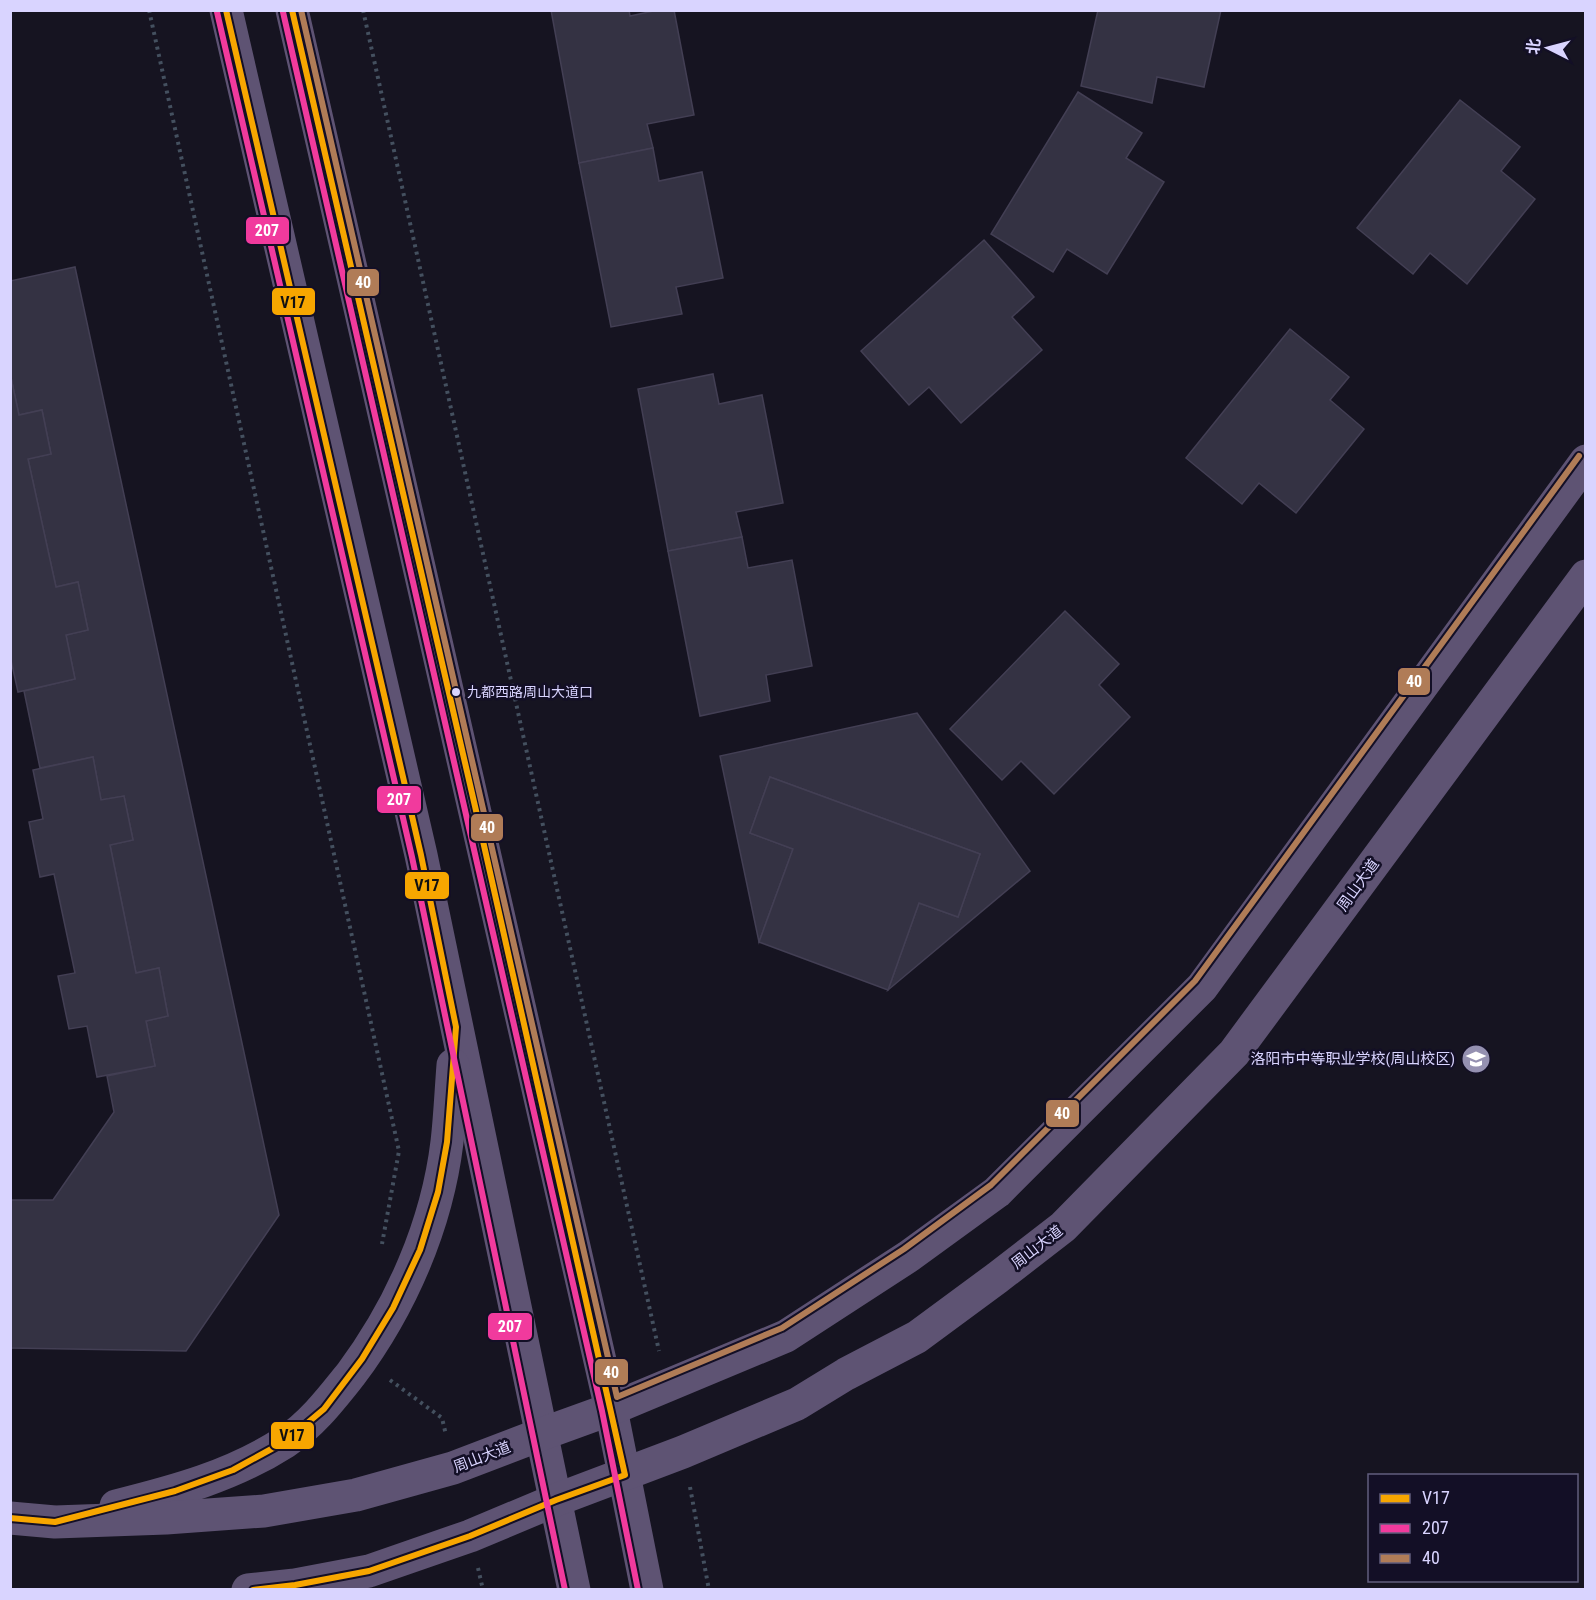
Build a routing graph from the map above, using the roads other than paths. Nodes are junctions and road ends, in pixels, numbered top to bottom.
1 (226, 10) edge
2 (292, 10) edge
3 (1586, 461) edge
4 (1586, 576) edge
5 (456, 1027) junction
6 (611, 1409) junction
7 (542, 1434) junction
8 (625, 1475) junction
9 (556, 1500) junction
10 (10, 1518) edge
11 (55, 1521) junction
12 (248, 1590) edge
13 (574, 1590) edge
14 (647, 1590) edge

1 - 5 main road
2 - 6 main road
3 - 6 main road, 周山大道
4 - 8 main road, 周山大道
5 - 7 main road
5 - 11 main road
6 - 7 main road, 周山大道
6 - 8 main road
7 - 9 main road
7 - 11 main road, 周山大道
8 - 9 main road, 周山大道
8 - 14 main road
9 - 12 main road, 周山大道
9 - 13 main road
10 - 11 main road, 周山大道

